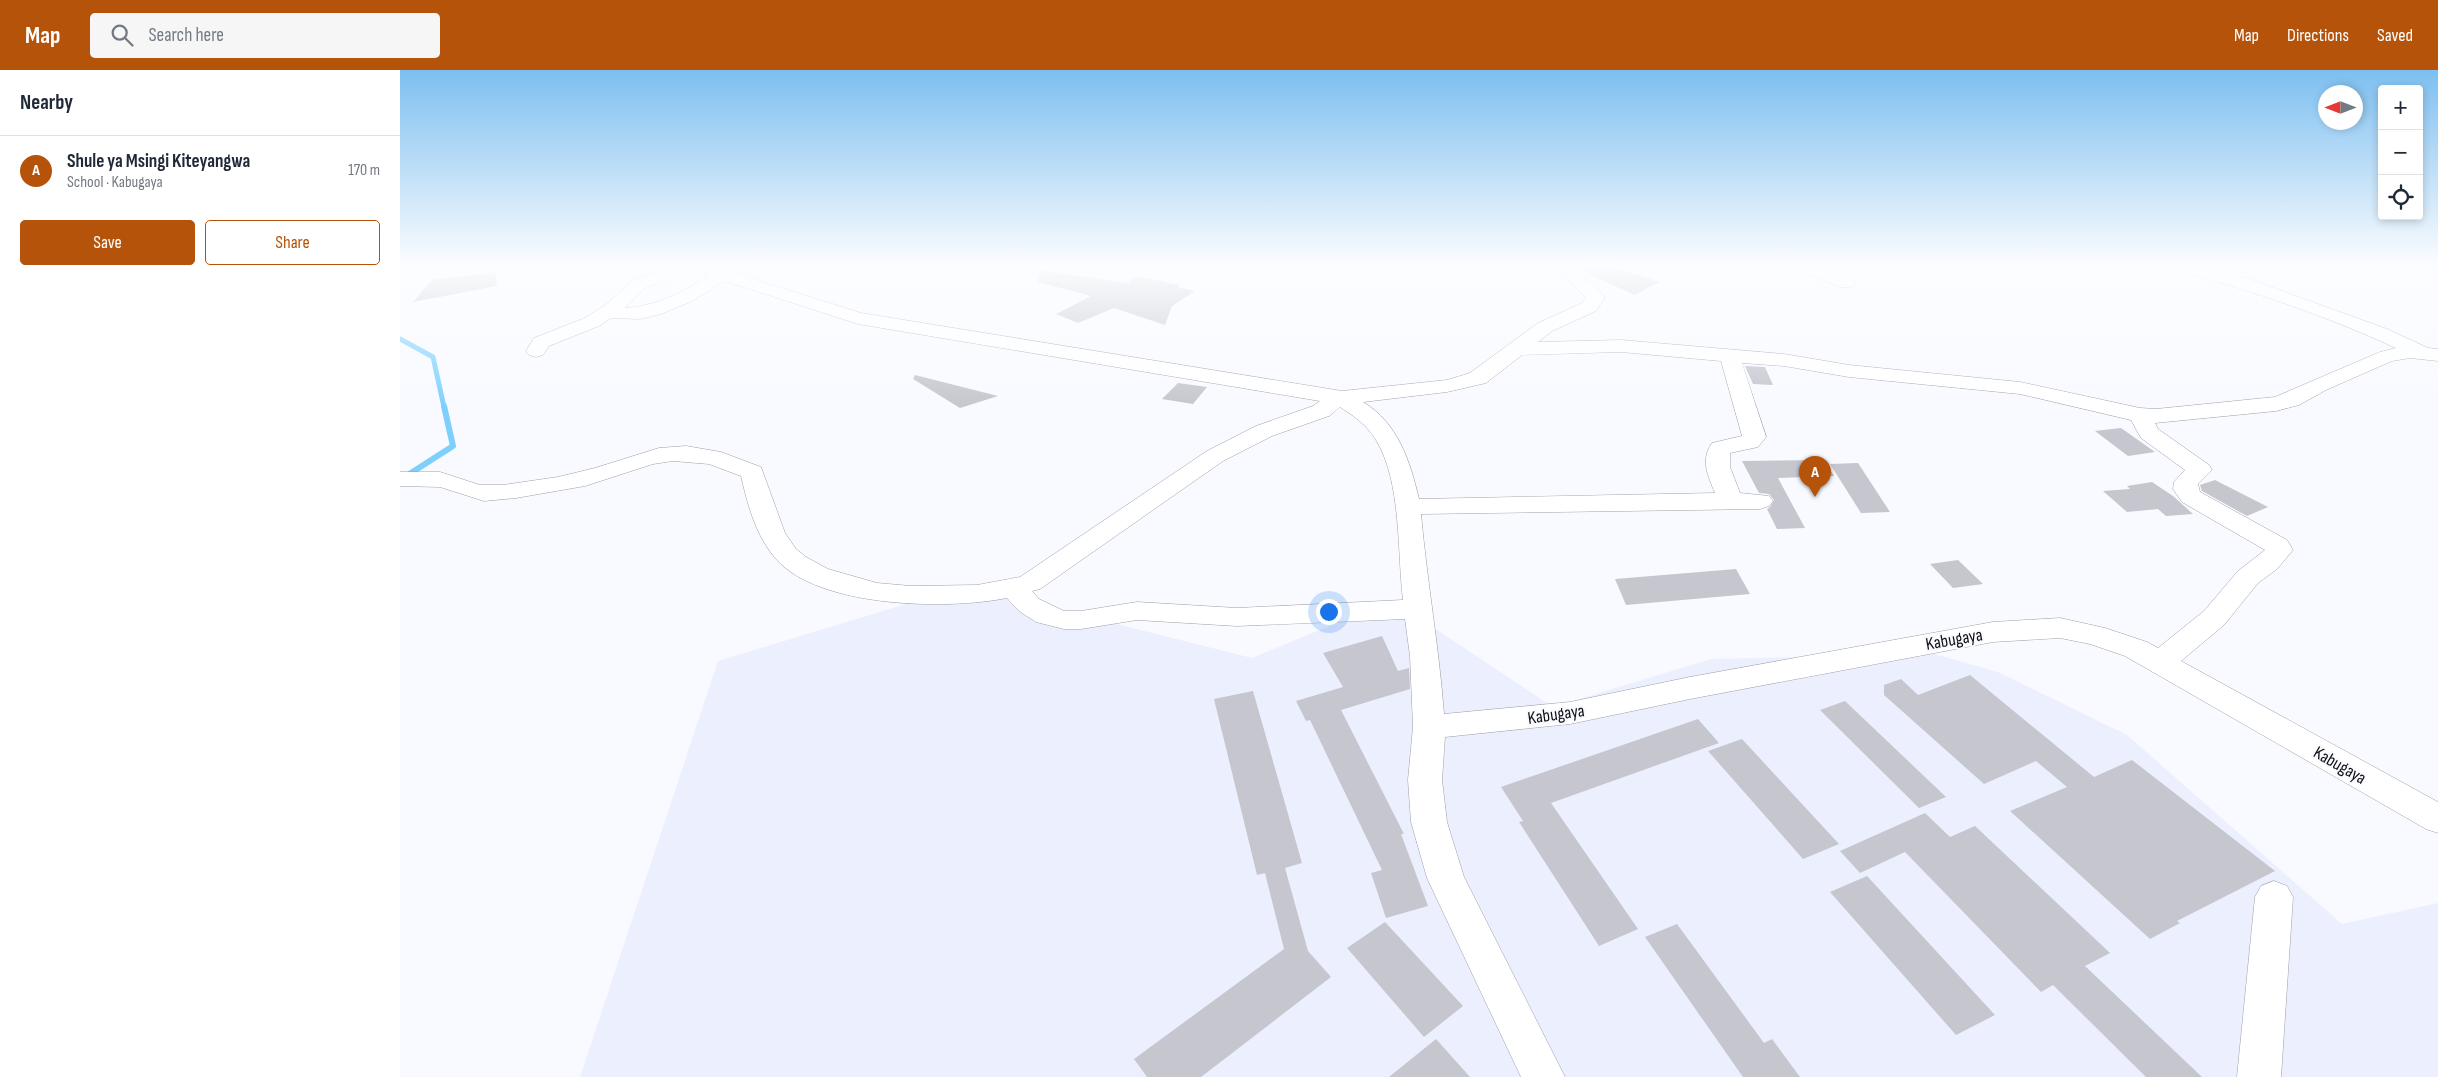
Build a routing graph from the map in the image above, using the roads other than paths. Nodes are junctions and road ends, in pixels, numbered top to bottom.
1 (607, 313) edge
2 (619, 313) edge
3 (634, 313) edge
4 (843, 313) edge
5 (1575, 313) edge
6 (2326, 313) edge
7 (1520, 349) junction
8 (536, 351) dead end
9 (2430, 353) edge
10 (1730, 356) junction
11 (1340, 398) junction
12 (2140, 415) junction
13 (400, 479) edge
14 (1730, 500) junction
15 (1760, 501) dead end
16 (1408, 507) junction
17 (1014, 589) junction
18 (1418, 609) junction
19 (2160, 663) junction
20 (1430, 727) junction
21 (2438, 819) edge
22 (2274, 897) dead end
23 (1543, 1077) edge
24 (2259, 1077) edge

1 - 8 street
2 - 3 street
4 - 11 street
5 - 7 street
6 - 9 street
7 - 10 street
7 - 11 street
9 - 12 street
10 - 12 street
10 - 14 street
11 - 16 street
11 - 17 street
12 - 19 street
13 - 17 street
14 - 15 street
14 - 16 street
16 - 18 street
17 - 18 street
18 - 20 street
19 - 20 street, Kabugaya
19 - 21 street, Kabugaya
20 - 23 street
22 - 24 street

